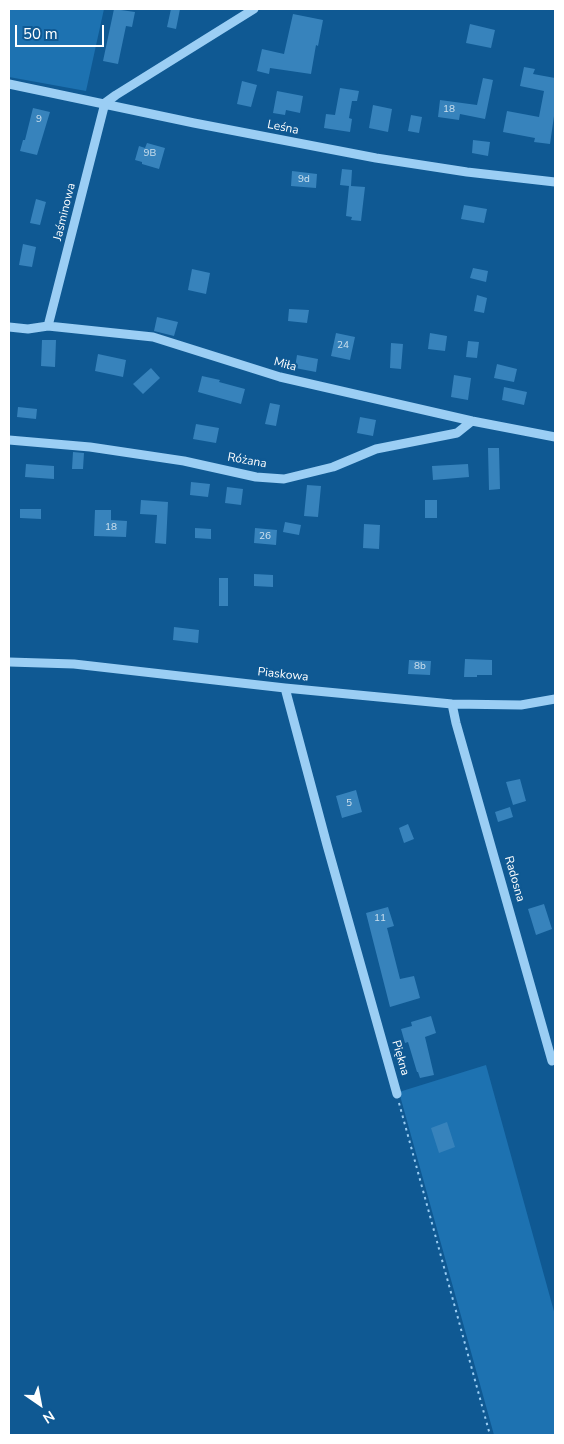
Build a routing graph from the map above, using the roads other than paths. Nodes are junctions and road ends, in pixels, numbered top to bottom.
1 (254, 9) edge
2 (9, 84) edge
3 (105, 103) junction
4 (555, 182) edge
5 (48, 326) junction
6 (9, 327) edge
7 (472, 421) junction
8 (555, 437) edge
9 (9, 440) edge
10 (9, 662) edge
11 (285, 688) junction
12 (555, 699) edge
13 (452, 704) junction
14 (552, 1061) dead end
15 (397, 1094) road end

1 - 3 street
2 - 3 street, Leśna
3 - 4 street, Leśna
3 - 5 street, Jaśminowa
5 - 6 street, Miła
5 - 7 street, Miła
7 - 8 street, Miła
7 - 9 street, Różana
10 - 11 street, Piaskowa
11 - 13 street, Piaskowa
11 - 15 street, Piękna
12 - 13 street, Piaskowa
13 - 14 street, Radosna

